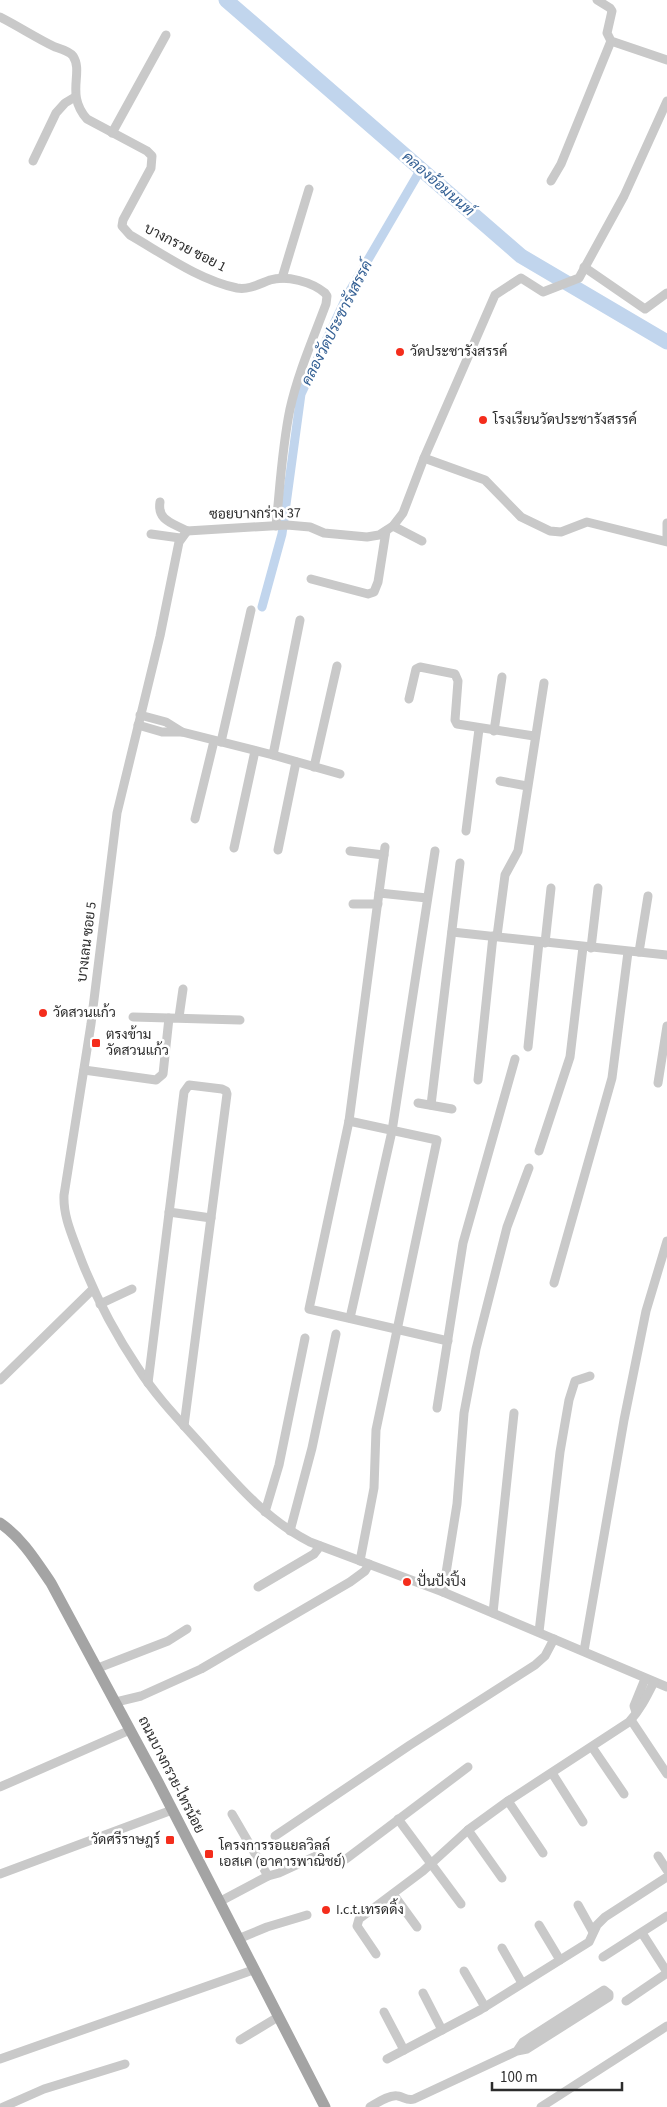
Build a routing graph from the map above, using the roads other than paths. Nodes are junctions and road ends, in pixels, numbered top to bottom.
1 (597, 0) edge
2 (0, 17) edge
3 (166, 35) dead end
4 (611, 40) junction
5 (667, 60) edge
6 (75, 97) junction
7 (667, 101) edge
8 (112, 133) junction
9 (33, 161) dead end
10 (551, 181) dead end
11 (309, 189) dead end
12 (584, 268) junction
13 (282, 278) junction
14 (667, 293) edge
15 (424, 458) junction
16 (160, 502) dead end
17 (667, 524) edge
18 (280, 526) junction
19 (390, 529) junction
20 (187, 531) junction
21 (151, 534) dead end
22 (180, 538) junction
23 (422, 541) dead end
24 (667, 541) edge
25 (311, 579) dead end
26 (251, 610) dead end
27 (300, 620) dead end
28 (337, 666) dead end
29 (502, 677) dead end
30 (544, 683) dead end
31 (409, 699) dead end
32 (140, 715) junction
33 (138, 725) junction
34 (479, 729) junction
35 (494, 730) junction
36 (182, 732) junction
37 (534, 736) junction
38 (218, 741) junction
39 (254, 751) junction
40 (273, 755) junction
41 (296, 762) junction
42 (314, 766) junction
43 (340, 774) dead end
44 (500, 781) dead end
45 (527, 786) junction
46 (195, 819) dead end
47 (466, 831) dead end
48 (234, 848) dead end
49 (278, 850) dead end
50 (350, 851) dead end
51 (435, 851) dead end
52 (460, 863) dead end
53 (551, 888) dead end
54 (598, 888) dead end
55 (379, 893) junction
56 (648, 896) dead end
57 (427, 898) junction
58 (353, 904) dead end
59 (378, 904) junction
60 (452, 932) junction
61 (495, 936) junction
62 (542, 942) junction
63 (587, 948) junction
64 (628, 952) junction
65 (639, 952) junction
66 (667, 955) edge
67 (183, 989) dead end
68 (133, 1017) dead end
69 (179, 1017) junction
70 (169, 1018) junction
71 (240, 1020) dead end
72 (667, 1026) edge
73 (528, 1047) dead end
74 (515, 1060) dead end
75 (84, 1070) junction
76 (478, 1080) dead end
77 (658, 1083) dead end
78 (418, 1103) dead end
79 (431, 1106) junction
80 (452, 1109) dead end
81 (350, 1121) junction
82 (392, 1131) junction
83 (539, 1152) dead end
84 (529, 1168) dead end
85 (169, 1212) junction
86 (211, 1218) junction
87 (667, 1241) edge
88 (554, 1283) dead end
89 (92, 1289) junction
90 (132, 1289) dead end
91 (100, 1304) junction
92 (350, 1318) junction
93 (398, 1329) junction
94 (336, 1334) dead end
95 (305, 1338) dead end
96 (448, 1341) junction
97 (590, 1376) dead end
98 (0, 1380) edge
99 (148, 1383) junction
100 (438, 1408) dead end
101 (514, 1413) dead end
102 (184, 1426) junction
103 (265, 1512) junction
104 (0, 1523) edge
105 (290, 1531) junction
106 (320, 1546) junction
107 (365, 1563) junction
108 (258, 1587) dead end
109 (443, 1592) junction
110 (493, 1613) junction
111 (187, 1629) dead end
112 (539, 1632) junction
113 (554, 1639) junction
114 (584, 1651) junction
115 (98, 1668) junction
116 (649, 1680) junction
117 (667, 1687) edge
118 (116, 1702) junction
119 (633, 1716) junction
120 (130, 1730) junction
121 (592, 1746) junction
122 (468, 1767) dead end
123 (552, 1773) junction
124 (666, 1774) edge
125 (0, 1787) edge
126 (624, 1794) dead end
127 (508, 1801) junction
128 (172, 1810) junction
129 (232, 1814) dead end
130 (398, 1819) junction
131 (583, 1822) dead end
132 (468, 1830) junction
133 (275, 1836) dead end
134 (543, 1854) dead end
135 (318, 1855) dead end
136 (658, 1856) dead end
137 (346, 1859) dead end
138 (431, 1862) junction
139 (667, 1870) edge
140 (0, 1874) edge
141 (268, 1876) junction
142 (667, 1877) edge
143 (502, 1878) dead end
144 (393, 1894) junction
145 (219, 1902) junction
146 (461, 1904) dead end
147 (578, 1905) dead end
148 (307, 1915) dead end
149 (667, 1916) edge
150 (539, 1925) dead end
151 (417, 1927) dead end
152 (593, 1932) junction
153 (642, 1932) junction
154 (238, 1939) junction
155 (502, 1948) dead end
156 (376, 1954) dead end
157 (603, 1957) dead end
158 (560, 1960) junction
159 (253, 1970) junction
160 (464, 1971) dead end
161 (667, 1973) edge
162 (522, 1983) junction
163 (423, 1993) dead end
164 (626, 2000) dead end
165 (485, 2007) junction
166 (384, 2012) dead end
167 (278, 2016) junction
168 (667, 2026) edge
169 (442, 2030) junction
170 (240, 2040) dead end
171 (404, 2050) junction
172 (517, 2051) junction
173 (0, 2059) edge
174 (387, 2059) dead end
175 (125, 2064) dead end
176 (410, 2104) edge
177 (3, 2107) edge
178 (325, 2107) edge
179 (370, 2107) edge
180 (541, 2107) edge

1 - 4 street
2 - 6 street, บางกรวย ซอย 1
3 - 8 street
4 - 5 street
4 - 10 street
6 - 8 street, บางกรวย ซอย 1
6 - 9 street
7 - 12 street
8 - 13 street, บางกรวย ซอย 1
11 - 13 street
12 - 14 street
12 - 15 street
13 - 18 street, บางกรวย ซอย 1
15 - 19 street
15 - 24 street
16 - 20 street
17 - 24 street
18 - 19 street, ซอยบางกร่าง 37
18 - 20 street, ซอยบางกร่าง 37
19 - 23 street
19 - 25 street
20 - 22 street
21 - 22 street
22 - 32 street, บางเลน ซอย 5
26 - 38 street
27 - 40 street
28 - 42 street
29 - 35 street
30 - 37 street
31 - 34 street
32 - 33 street, บางเลน ซอย 5
32 - 36 street
33 - 36 street
33 - 75 street, บางเลน ซอย 5
34 - 35 street
34 - 47 street
35 - 37 street
36 - 38 street
37 - 45 street
38 - 39 street
38 - 46 street
39 - 40 street
39 - 48 street
40 - 41 street
41 - 42 street
41 - 49 street
42 - 43 street
44 - 45 street
45 - 61 street
50 - 55 street
51 - 57 street
52 - 60 street
53 - 62 street
54 - 63 street
55 - 57 street
55 - 59 street
56 - 65 street
57 - 82 street
58 - 59 street
59 - 81 street
60 - 61 street
60 - 79 street
61 - 62 street
61 - 76 street
62 - 63 street
62 - 73 street
63 - 64 street
63 - 83 street
64 - 65 street
64 - 88 street
65 - 66 street
67 - 69 street
68 - 70 street
69 - 70 street
69 - 71 street
70 - 75 street
72 - 77 street
74 - 96 street
75 - 89 street, บางเลน ซอย 5
78 - 79 street
79 - 80 street
81 - 82 street
81 - 92 street
82 - 92 street
82 - 93 street
84 - 109 street
85 - 86 street
85 - 86 street
85 - 99 street
86 - 102 street
87 - 114 street
89 - 91 street, บางเลน ซอย 5
89 - 98 street
90 - 91 street
91 - 99 street, บางเลน ซอย 5
92 - 93 street
93 - 96 street
93 - 107 street
94 - 105 street
95 - 103 street
96 - 100 street
97 - 112 street
99 - 102 street, บางเลน ซอย 5
101 - 110 street
102 - 103 street, บางเลน ซอย 5
103 - 105 street, บางเลน ซอย 5
104 - 115 main road, ถนนบางกรวย-ไทรน้อย
105 - 106 street, บางเลน ซอย 5
106 - 107 street, บางเลน ซอย 5
106 - 108 street
107 - 109 street, บางเลน ซอย 5
107 - 118 street
109 - 110 street, บางเลน ซอย 5
110 - 112 street, บางเลน ซอย 5
111 - 115 street
112 - 113 street, บางเลน ซอย 5
113 - 114 street, บางเลน ซอย 5
113 - 133 street
114 - 116 street, บางเลน ซอย 5
115 - 118 main road, ถนนบางกรวย-ไทรน้อย
116 - 117 street, บางเลน ซอย 5
116 - 119 street
118 - 120 main road, ถนนบางกรวย-ไทรน้อย
119 - 121 street
119 - 124 street
120 - 125 street
120 - 128 main road, ถนนบางกรวย-ไทรน้อย
121 - 123 street
121 - 126 street
122 - 130 street
123 - 127 street
123 - 131 street
127 - 132 street
127 - 134 street
128 - 140 street
128 - 145 main road, ถนนบางกรวย-ไทรน้อย
129 - 141 street
130 - 137 street
130 - 138 street
132 - 138 street
132 - 143 street
135 - 141 street
136 - 139 street
138 - 144 street
138 - 146 street
141 - 145 street
142 - 152 street
144 - 151 street
144 - 156 street
145 - 154 main road, ถนนบางกรวย-ไทรน้อย
147 - 152 street
148 - 154 street
149 - 153 street
150 - 158 street
152 - 158 street
153 - 157 street
153 - 161 street
154 - 159 main road, ถนนบางกรวย-ไทรน้อย
155 - 162 street
158 - 162 street
159 - 167 main road, ถนนบางกรวย-ไทรน้อย
159 - 173 street
160 - 165 street
161 - 164 street
162 - 165 street
163 - 169 street
165 - 169 street
166 - 171 street
167 - 170 street
167 - 178 main road, ถนนบางกรวย-ไทรน้อย
168 - 180 street
169 - 171 street
171 - 174 street
172 - 172 street
172 - 176 street
175 - 177 street
176 - 179 street

